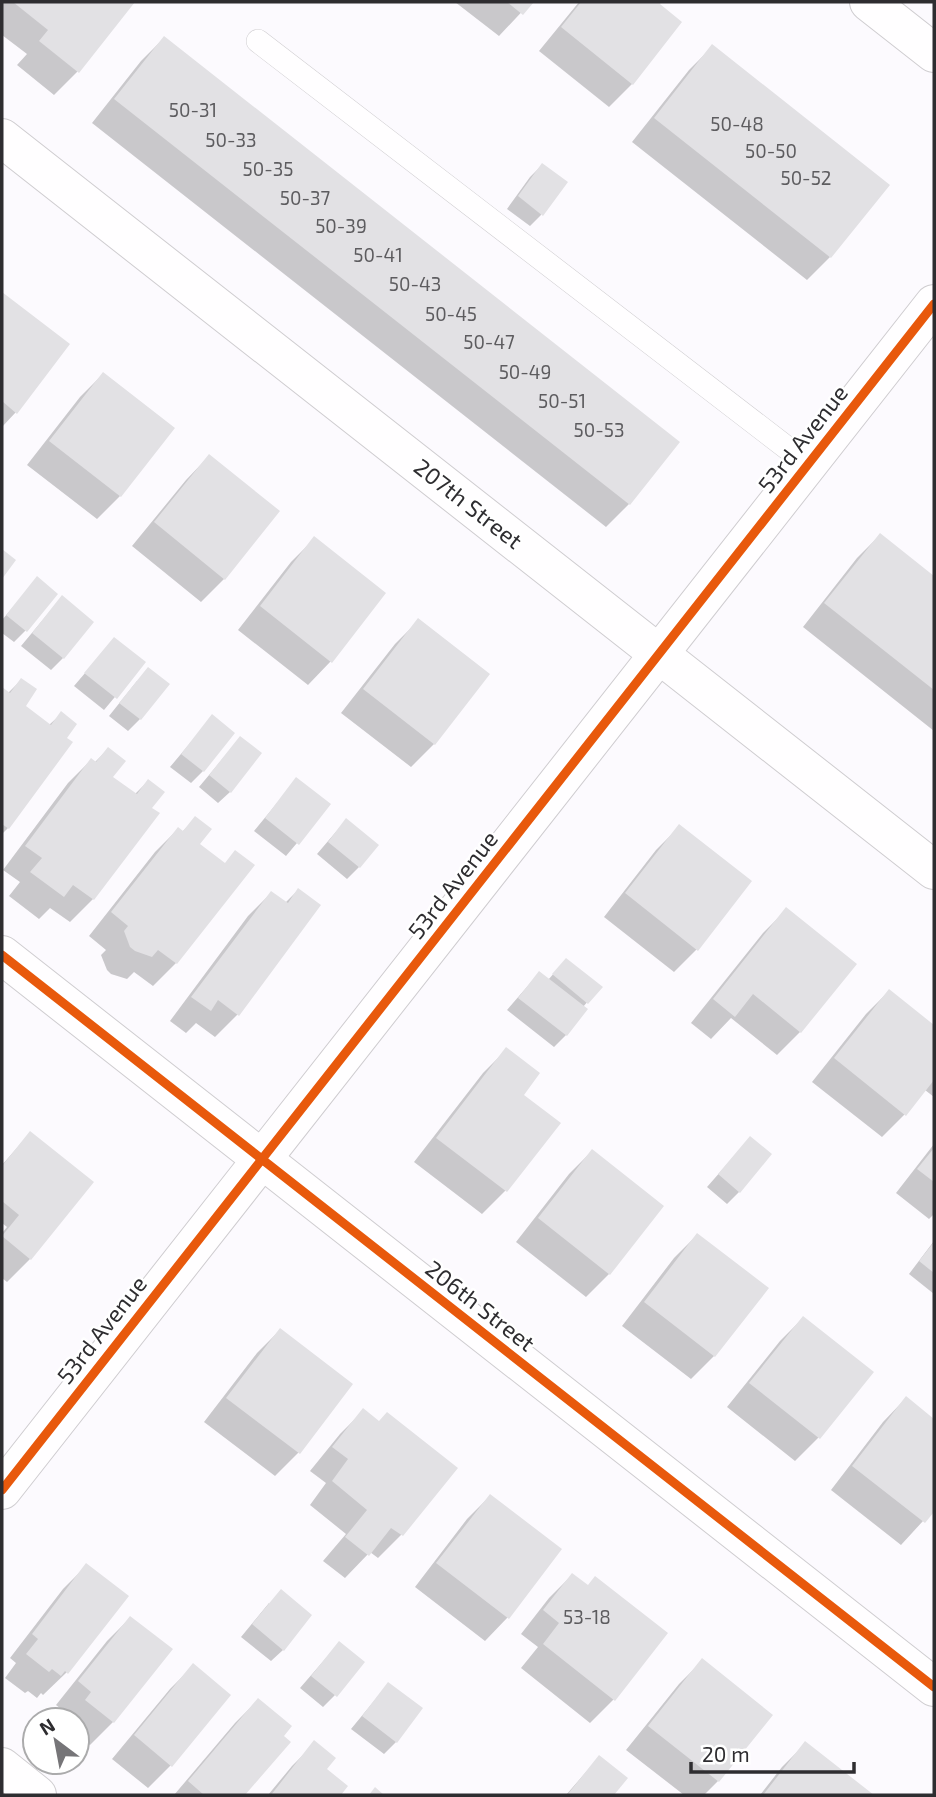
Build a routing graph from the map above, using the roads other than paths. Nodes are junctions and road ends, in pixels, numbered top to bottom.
1 (869, 2) edge
2 (258, 41) dead end
3 (934, 53) edge
4 (2, 138) edge
5 (934, 303) edge
6 (808, 464) junction
7 (659, 654) junction
8 (934, 870) edge
9 (2, 955) edge
10 (261, 1159) junction
11 (2, 1490) edge
12 (934, 1687) edge
13 (2, 1767) edge
14 (37, 1795) edge

1 - 3 street
2 - 6 lane
4 - 7 street, 207th Street
5 - 6 street, 53rd Avenue
6 - 7 street, 53rd Avenue
7 - 8 street, 207th Street
7 - 10 street, 53rd Avenue
9 - 10 street, 206th Street
10 - 11 street, 53rd Avenue
10 - 12 street, 206th Street
13 - 14 street

